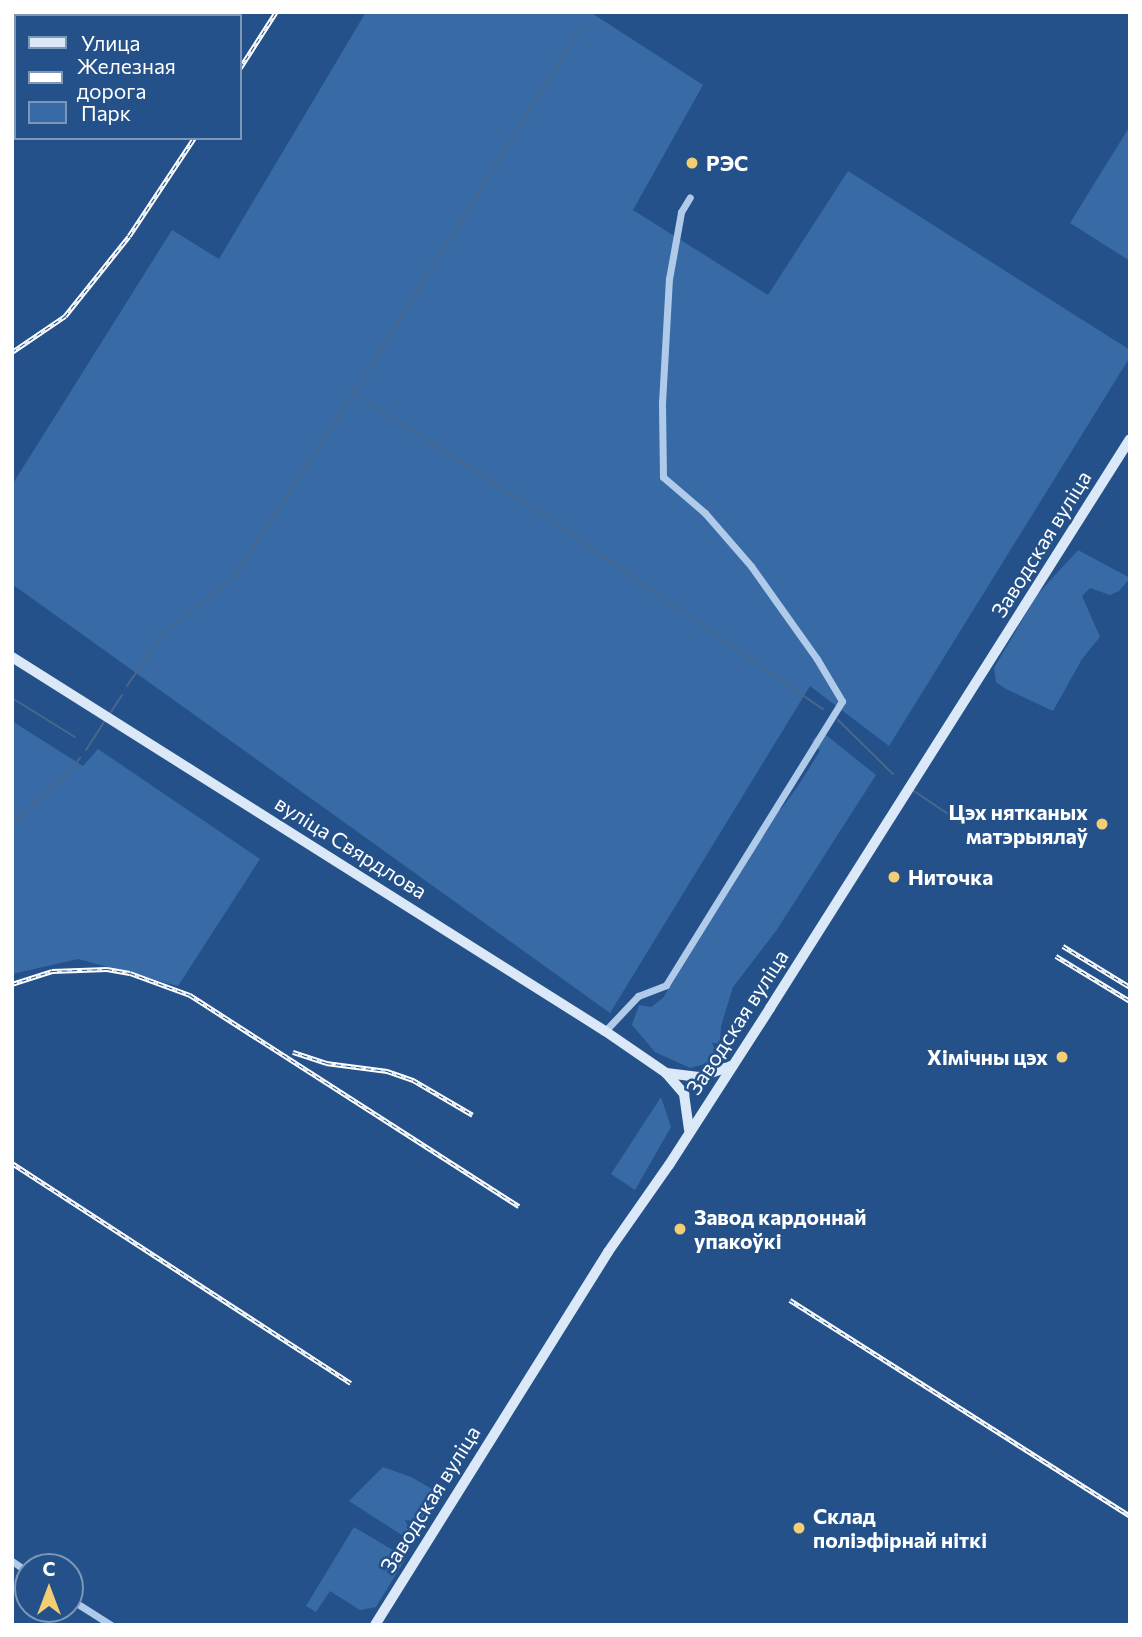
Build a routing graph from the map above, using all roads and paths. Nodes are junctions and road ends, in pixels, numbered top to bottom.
1 (690, 197) dead end
2 (1130, 439) edge
3 (12, 657) edge
4 (605, 1031) junction
5 (733, 1065) junction
6 (666, 1073) junction
7 (689, 1131) junction
8 (84, 1608) edge
9 (111, 1625) edge
10 (375, 1625) edge

1 - 4 street
2 - 5 main road, Заводская вуліца
3 - 4 main road, вуліца Свярдлова
4 - 6 main road, вуліца Свярдлова
5 - 6 main road
5 - 7 main road, Заводская вуліца
6 - 7 main road
7 - 10 main road, Заводская вуліца
8 - 9 street

